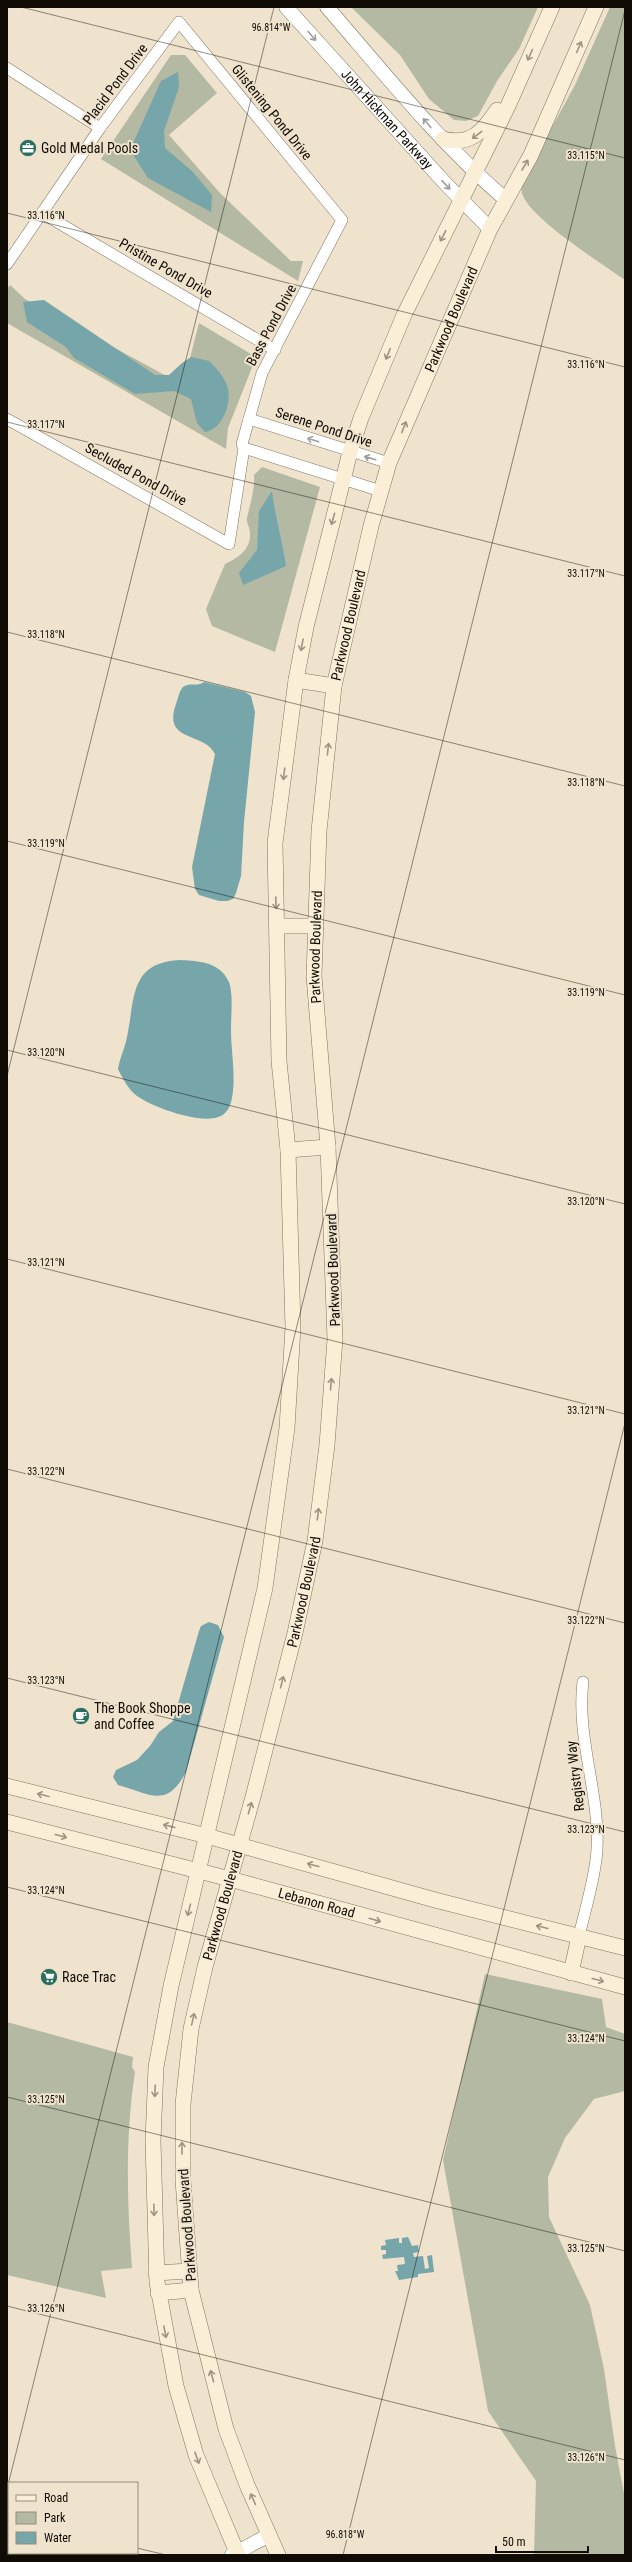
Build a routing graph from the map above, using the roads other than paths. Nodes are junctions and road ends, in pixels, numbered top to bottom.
1 (286, 7) edge
2 (327, 7) edge
3 (552, 7) edge
4 (596, 7) edge
5 (180, 22) joint
6 (7, 68) edge
7 (518, 83) junction
8 (100, 128) junction
9 (442, 139) junction
10 (475, 173) junction
11 (505, 199) junction
12 (461, 201) junction
13 (42, 213) junction
14 (342, 220) joint
15 (490, 229) junction
16 (7, 264) edge
17 (275, 350) junction
18 (7, 419) edge
19 (250, 419) junction
20 (244, 448) junction
21 (350, 452) junction
22 (389, 463) junction
23 (344, 481) junction
24 (381, 491) junction
25 (229, 544) joint
26 (296, 680) junction
27 (334, 686) junction
28 (277, 926) junction
29 (316, 926) junction
30 (328, 1147) junction
31 (288, 1150) junction
32 (583, 1682) dead end
33 (7, 1786) edge
34 (7, 1822) edge
35 (207, 1836) junction
36 (240, 1845) junction
37 (198, 1872) junction
38 (230, 1879) junction
39 (580, 1936) junction
40 (625, 1948) edge
41 (571, 1973) junction
42 (625, 1987) edge
43 (189, 2271) junction
44 (156, 2273) junction
45 (191, 2290) junction
46 (158, 2293) junction
47 (269, 2535) junction
48 (235, 2554) edge
49 (278, 2555) edge

1 -> 12 street, John Hickman Parkway
9 -> 2 street, John Hickman Parkway
3 -> 7 main road
11 -> 4 main road, Parkwood Boulevard
5 - 8 street, Placid Pond Drive
5 - 14 street, Glistening Pond Drive
6 - 8 street
7 -> 9 main road
7 - 10 main road
8 - 13 street, Placid Pond Drive
9 - 10 street, John Hickman Parkway
10 - 11 street, John Hickman Parkway
10 - 12 main road
11 - 15 main road, Parkwood Boulevard
12 - 15 street, John Hickman Parkway
12 -> 21 main road
13 - 16 street, Placid Pond Drive
13 - 17 street, Pristine Pond Drive
14 - 17 street, Bass Pond Drive
22 -> 15 main road, Parkwood Boulevard
17 - 19 street, Bass Pond Drive
18 - 25 street, Secluded Pond Drive
19 - 20 street, Bass Pond Drive
21 -> 19 street, Serene Pond Drive
20 - 23 street
20 - 25 street, Bass Pond Drive
22 -> 21 street, Serene Pond Drive
21 - 23 main road
22 - 24 main road, Parkwood Boulevard
23 - 24 street
23 -> 26 main road
24 - 27 main road, Parkwood Boulevard
26 - 27 main road
26 -> 28 main road
29 -> 27 main road, Parkwood Boulevard
28 - 29 main road
28 - 31 main road
29 - 30 main road, Parkwood Boulevard
30 - 31 main road
36 -> 30 main road, Parkwood Boulevard
31 - 35 main road
32 - 39 street, Registry Way
35 -> 33 main road
34 -> 37 main road, Lebanon Road
35 - 36 main road
35 - 37 main road
36 - 38 main road, Parkwood Boulevard
39 -> 36 main road
37 - 38 main road, Lebanon Road
37 -> 44 main road
38 -> 41 main road, Lebanon Road
43 -> 38 main road, Parkwood Boulevard
39 - 40 main road
39 - 41 main road
41 -> 42 main road, Lebanon Road
43 - 44 main road
43 - 45 main road, Parkwood Boulevard
44 - 46 main road
45 - 46 main road
47 -> 45 main road, Parkwood Boulevard
46 -> 48 main road
47 - 48 street
47 - 49 main road, Parkwood Boulevard

